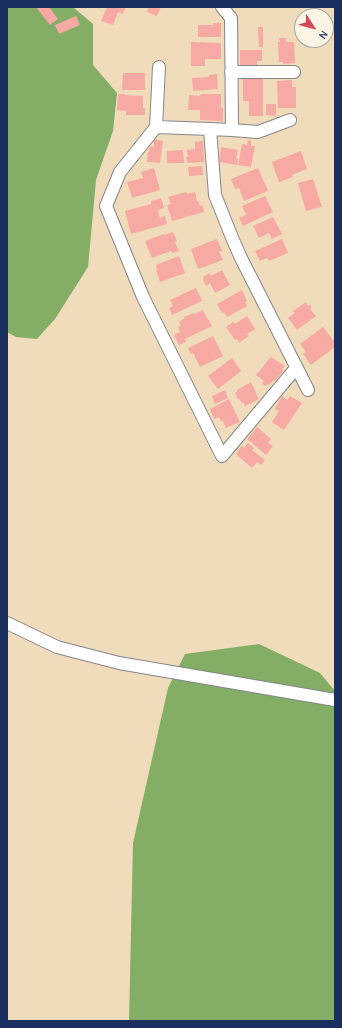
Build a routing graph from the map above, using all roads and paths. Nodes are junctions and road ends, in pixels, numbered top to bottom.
1 (222, 7) edge
2 (159, 67) dead end
3 (231, 72) junction
4 (294, 72) dead end
5 (290, 120) dead end
6 (156, 127) junction
7 (210, 129) junction
8 (232, 130) junction
9 (296, 368) junction
10 (308, 390) dead end
11 (7, 623) edge
12 (335, 700) edge

1 - 3 street
2 - 6 street
3 - 4 street
3 - 8 street
5 - 8 street
6 - 7 street
6 - 9 street
7 - 8 street
7 - 9 street
9 - 10 street
11 - 12 street

